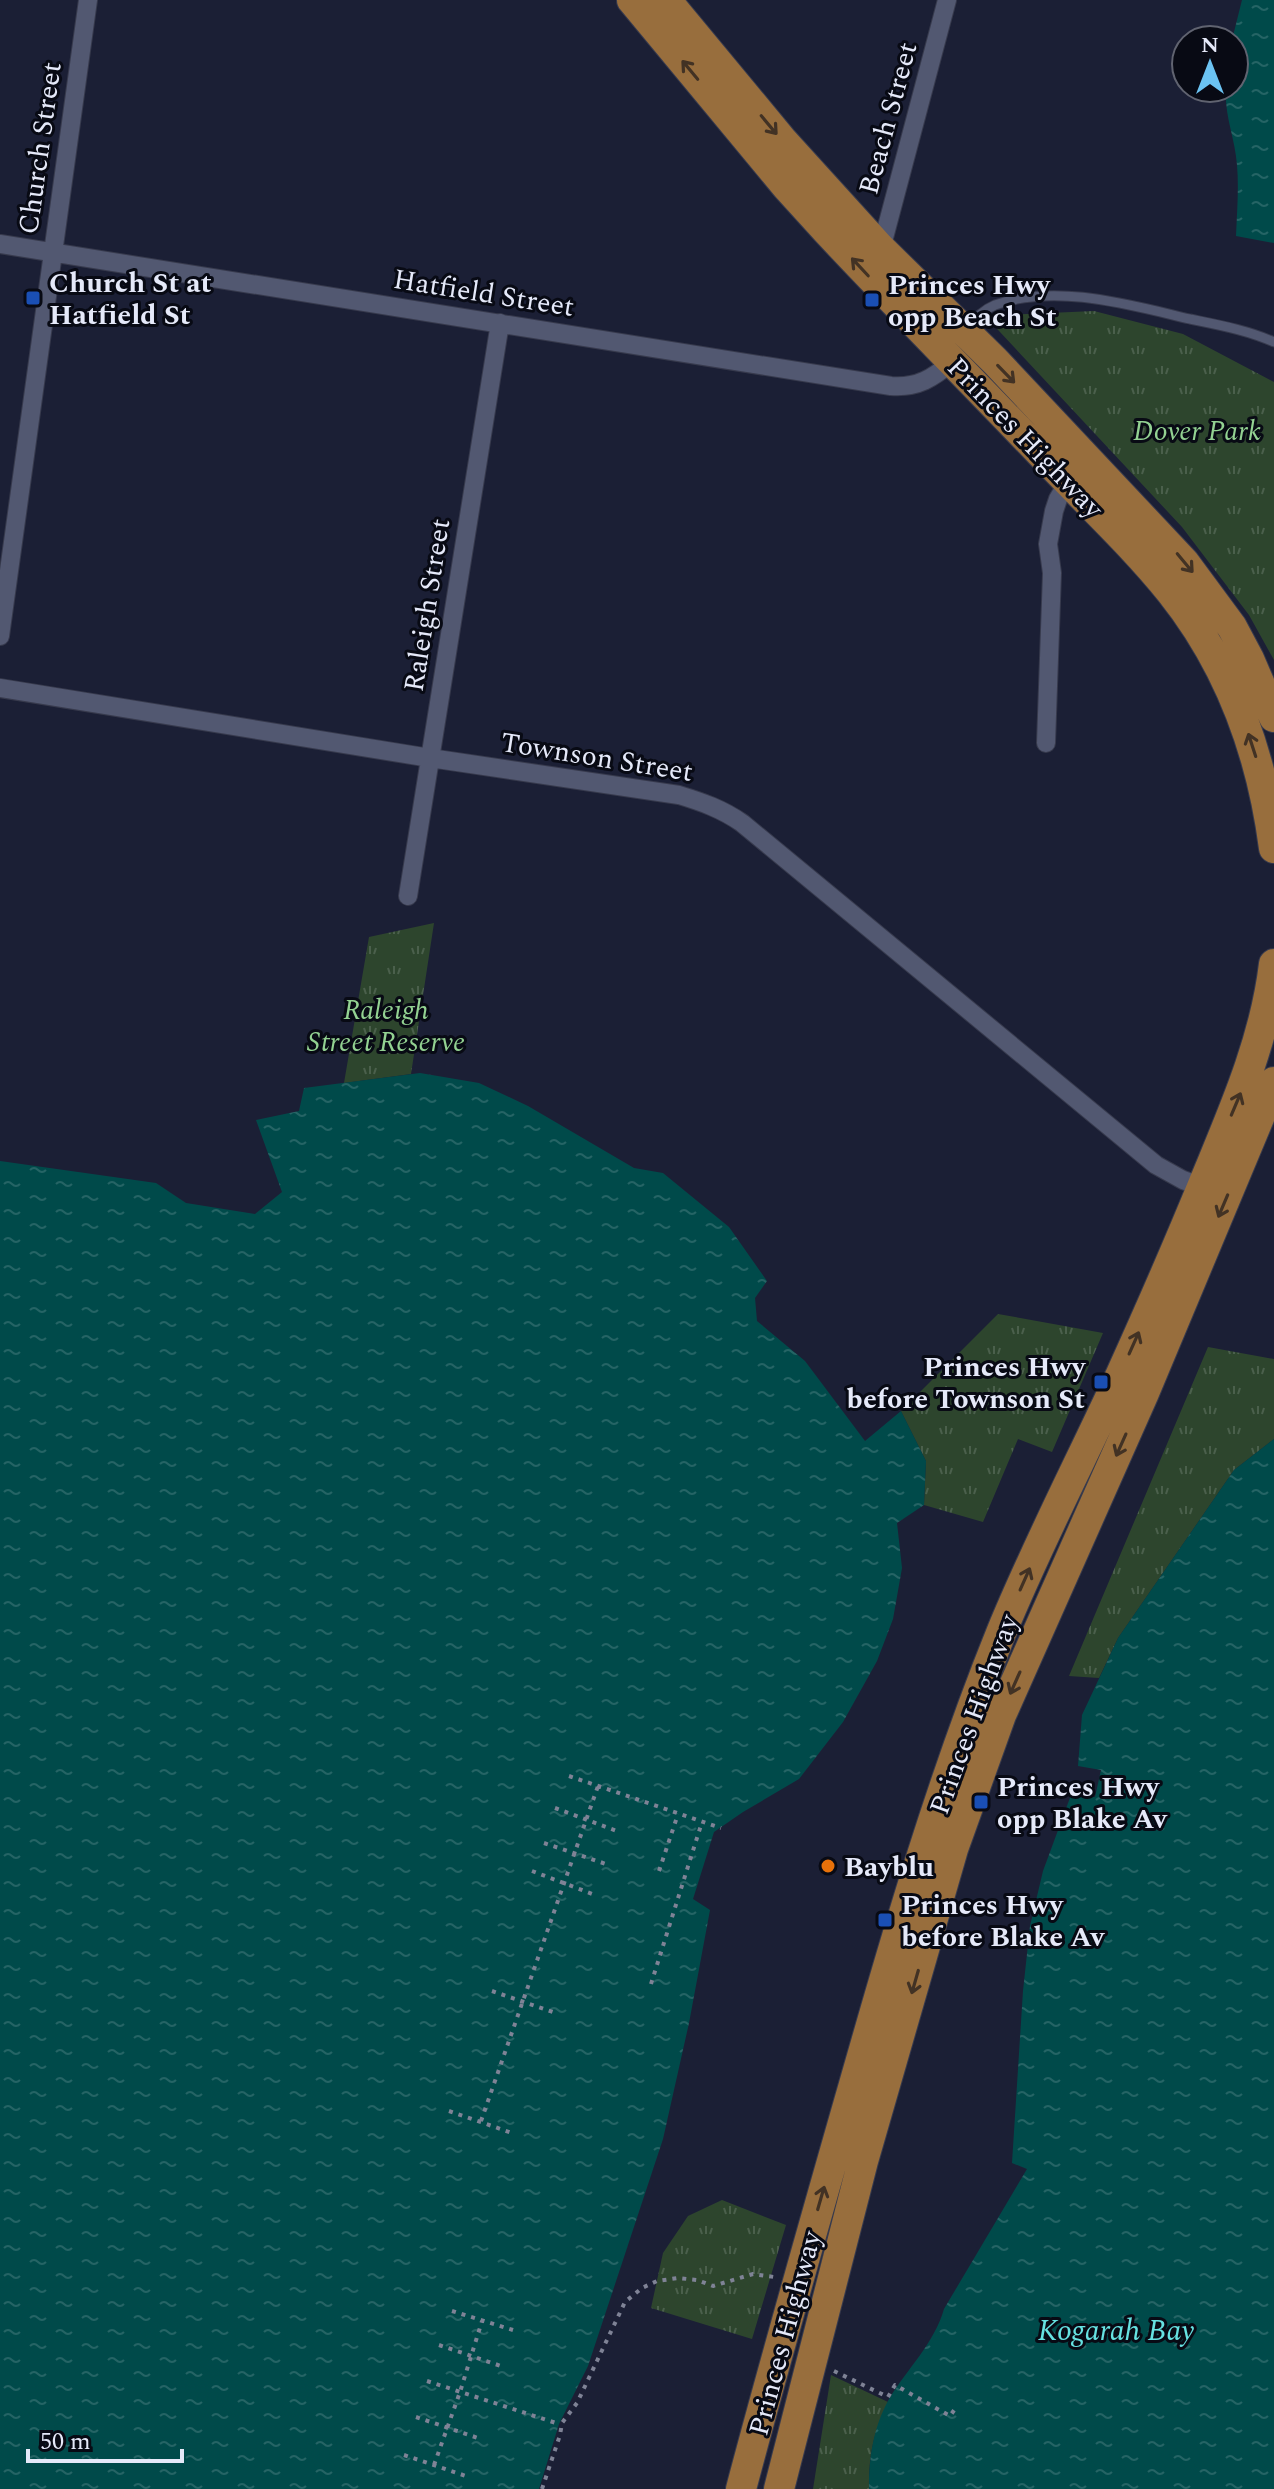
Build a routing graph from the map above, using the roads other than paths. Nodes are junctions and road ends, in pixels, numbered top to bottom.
1 (88, 0) edge
2 (632, 0) edge
3 (666, 0) edge
4 (947, 0) edge
5 (0, 244) edge
6 (881, 249) junction
7 (54, 253) junction
8 (500, 323) junction
9 (963, 330) junction
10 (1274, 342) edge
11 (953, 361) junction
12 (1068, 482) junction
13 (0, 636) edge
14 (0, 688) edge
15 (1274, 717) edge
16 (1046, 743) dead end
17 (430, 758) junction
18 (1274, 848) edge
19 (408, 896) dead end
20 (1274, 964) edge
21 (1274, 1082) edge
22 (1202, 1187) junction
23 (786, 2481) edge
24 (741, 2489) edge

1 - 7 street, Church Street
11 -> 2 highway, Princes Highway
3 -> 6 highway, Princes Highway
4 - 6 street, Beach Street
5 - 7 street, Hatfield Street
6 - 9 highway, Princes Highway
7 - 8 street, Hatfield Street
7 - 13 street, Church Street
8 - 11 street, Hatfield Street
8 - 17 street, Raleigh Street
9 - 10 lane
9 -> 15 highway, Princes Highway
11 - 12 highway, Princes Highway
12 - 16 street
18 -> 12 highway, Princes Highway
14 - 17 street, Townson Street
17 - 19 street, Raleigh Street
17 - 22 street, Townson Street
22 -> 20 highway, Princes Highway
21 -> 23 highway, Princes Highway
24 -> 22 highway, Princes Highway

